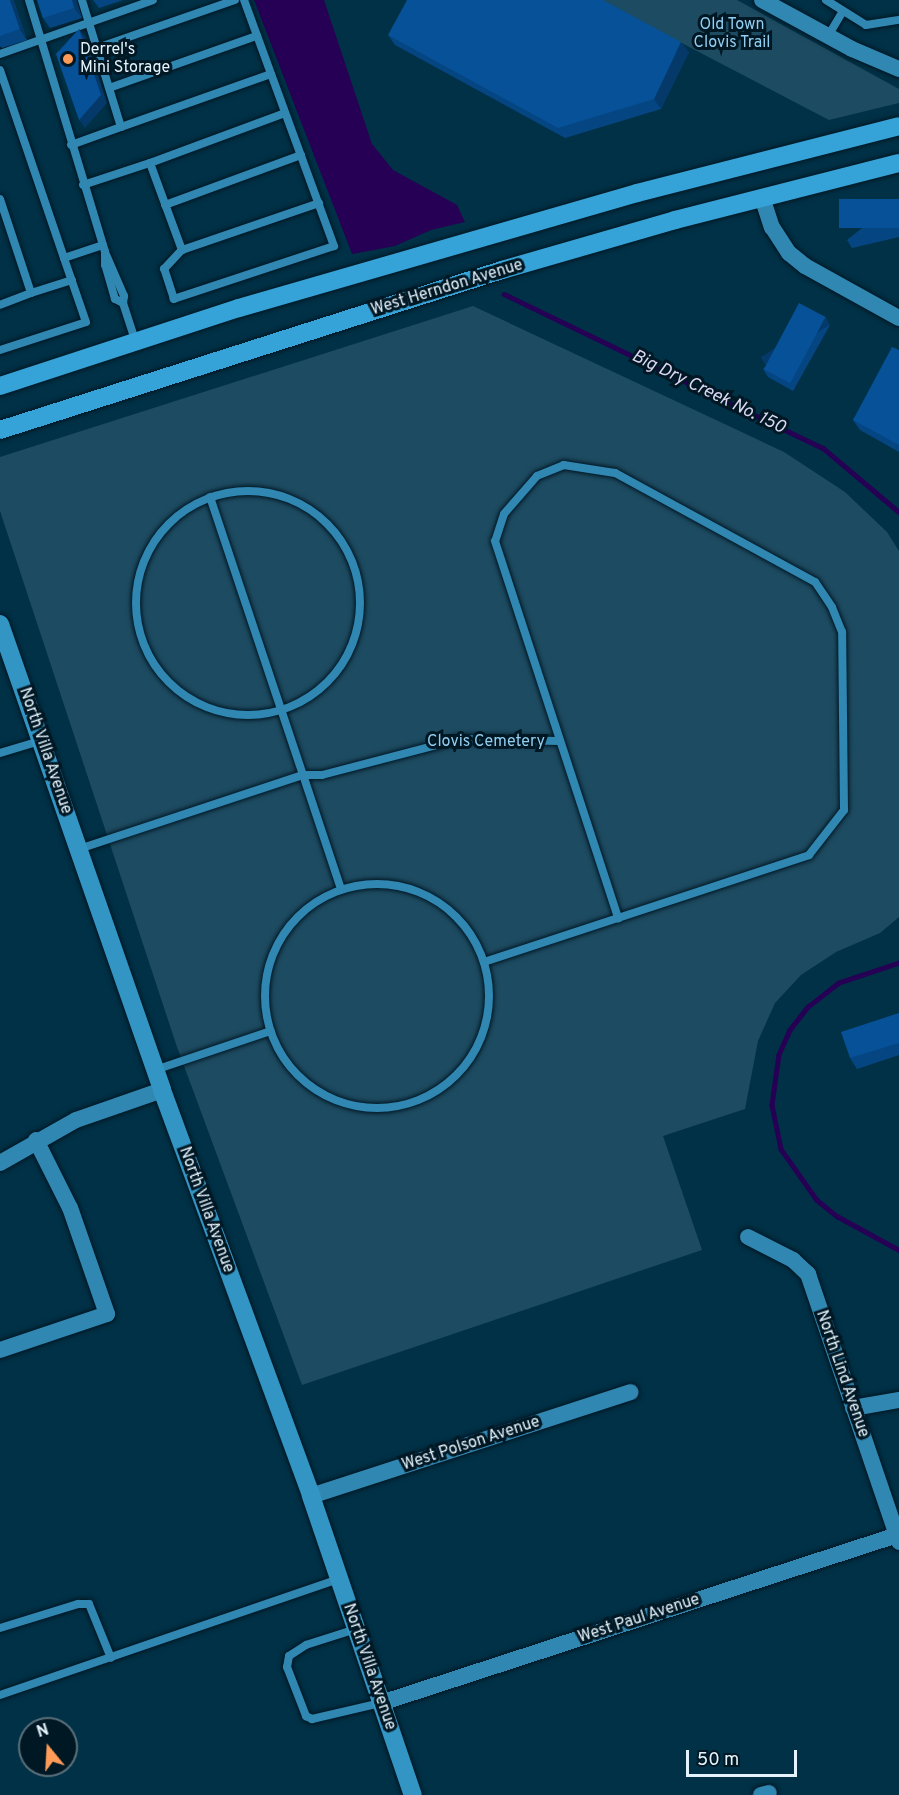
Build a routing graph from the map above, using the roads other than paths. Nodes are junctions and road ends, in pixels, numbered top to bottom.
1 (29, 0) edge
2 (82, 0) edge
3 (153, 0) edge
4 (235, 0) edge
5 (244, 0) edge
6 (762, 0) edge
7 (826, 0) edge
8 (131, 4) edge
9 (842, 13) junction
10 (899, 20) edge
11 (89, 22) junction
12 (257, 36) junction
13 (828, 36) junction
14 (41, 39) junction
15 (97, 48) junction
16 (0, 54) edge
17 (899, 69) edge
18 (0, 70) edge
19 (271, 74) junction
20 (109, 88) junction
21 (285, 113) junction
22 (899, 126) edge
23 (121, 127) junction
24 (71, 145) junction
25 (301, 155) junction
26 (899, 162) edge
27 (150, 163) junction
28 (83, 185) junction
29 (762, 197) junction
30 (0, 199) edge
31 (319, 203) junction
32 (165, 205) junction
33 (104, 248) junction
34 (182, 250) junction
35 (64, 258) junction
36 (72, 280) junction
37 (31, 293) junction
38 (0, 304) edge
39 (899, 318) edge
40 (135, 341) junction
41 (0, 350) edge
42 (0, 386) edge
43 (0, 430) edge
44 (210, 497) junction
45 (2, 635) edge
46 (281, 710) junction
47 (41, 741) junction
48 (559, 741) junction
49 (0, 753) edge
50 (303, 775) junction
51 (79, 849) junction
52 (341, 889) junction
53 (618, 918) junction
54 (484, 962) junction
55 (271, 1031) junction
56 (155, 1070) junction
57 (162, 1090) junction
58 (36, 1140) junction
59 (0, 1163) edge
60 (748, 1237) dead end
61 (0, 1350) edge
62 (631, 1392) dead end
63 (899, 1401) edge
64 (853, 1408) junction
65 (311, 1496) junction
66 (898, 1539) edge
67 (339, 1579) junction
68 (0, 1628) edge
69 (356, 1629) junction
70 (111, 1658) junction
71 (0, 1695) edge
72 (381, 1703) junction
73 (413, 1795) edge

1 - 14 lane
2 - 11 lane
3 - 8 lane
4 - 15 lane
5 - 12 lane
6 - 13 street
7 - 9 lane
8 - 11 lane
9 - 10 lane
9 - 13 lane
11 - 14 lane
11 - 15 lane
12 - 19 lane
12 - 20 lane
13 - 17 street
14 - 16 lane
14 - 24 lane
15 - 20 lane
18 - 35 lane
19 - 21 lane
19 - 23 lane
20 - 23 lane
21 - 25 lane
21 - 27 lane
22 - 40 main road
23 - 24 lane
24 - 28 lane
25 - 31 lane
25 - 32 lane
26 - 29 main road, West Herndon Avenue
27 - 28 lane
27 - 32 lane
28 - 33 lane
29 - 39 street
29 - 43 main road, West Herndon Avenue
30 - 37 lane
31 - 34 lane
31 - 34 lane
32 - 34 lane
33 - 35 lane
33 - 40 lane
35 - 36 lane
36 - 37 lane
36 - 41 lane
37 - 38 lane
40 - 42 main road
44 - 46 lane
44 - 46 lane
44 - 46 lane
45 - 47 main road, North Villa Avenue
46 - 50 lane
47 - 49 lane
47 - 51 main road, North Villa Avenue
48 - 50 lane
48 - 53 lane
48 - 53 lane
50 - 51 lane
50 - 52 lane
51 - 56 main road, North Villa Avenue
52 - 54 lane
52 - 55 lane
53 - 54 lane
54 - 55 lane
55 - 56 lane
56 - 57 main road, North Villa Avenue
57 - 58 street
57 - 65 main road, North Villa Avenue
58 - 59 street
58 - 61 street
60 - 64 street, North Lind Avenue
62 - 65 street, West Polson Avenue
63 - 64 street
64 - 66 street, North Lind Avenue
65 - 67 main road, North Villa Avenue
66 - 72 street, West Paul Avenue
67 - 69 main road, North Villa Avenue
67 - 70 lane
68 - 70 lane
69 - 72 main road, North Villa Avenue
69 - 72 lane
70 - 71 lane
72 - 73 main road, North Villa Avenue

